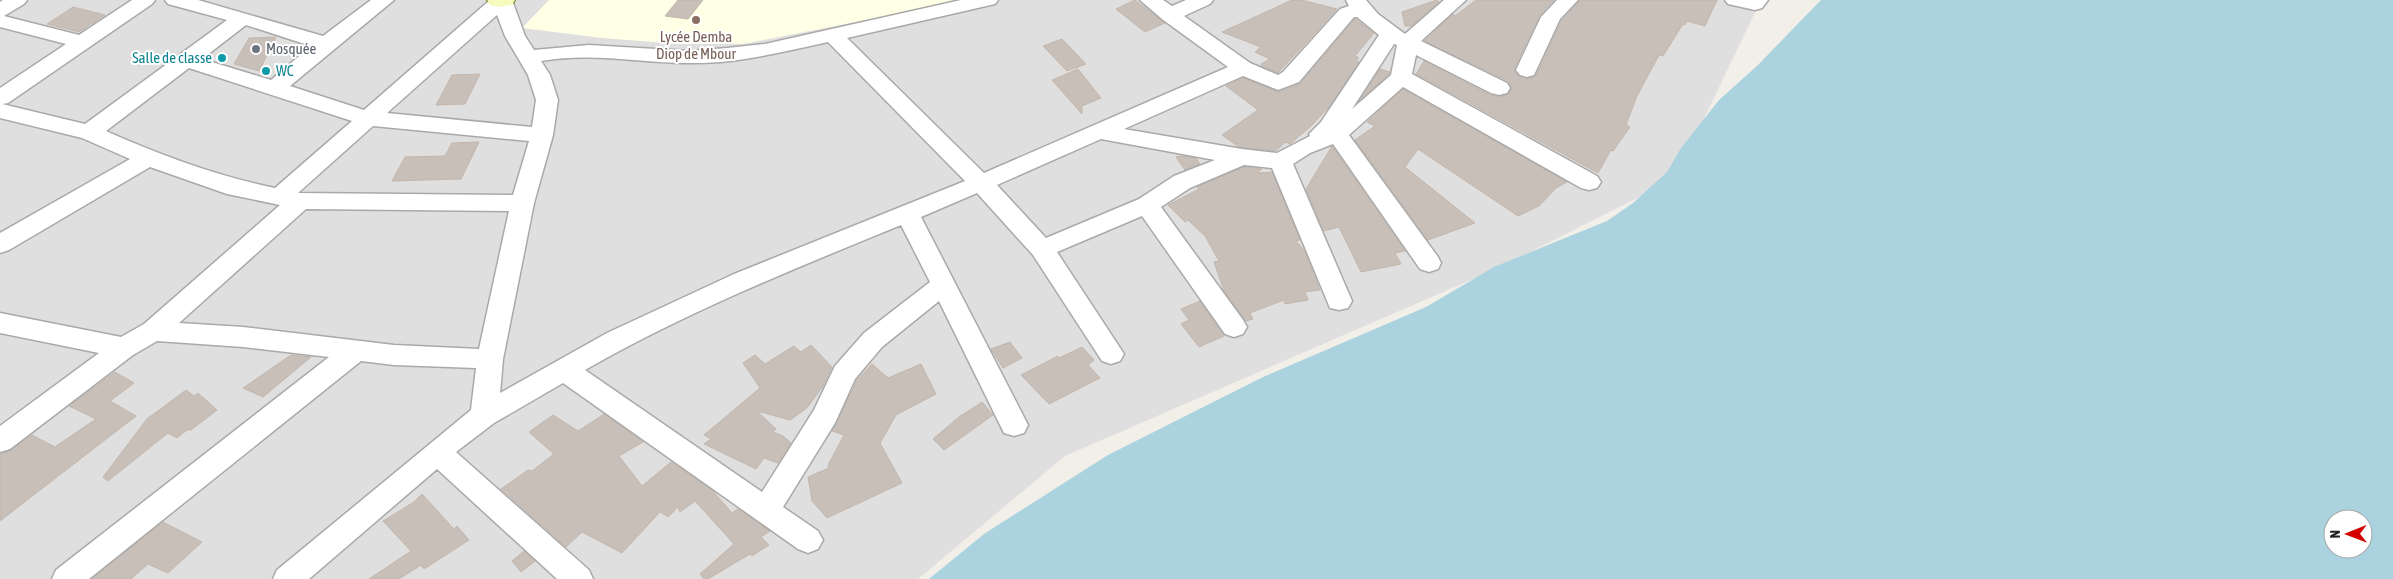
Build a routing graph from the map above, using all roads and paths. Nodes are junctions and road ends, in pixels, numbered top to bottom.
1 (18, 0) edge
2 (145, 0) edge
3 (175, 0) edge
4 (384, 0) edge
5 (498, 0) edge
6 (503, 0) edge
7 (988, 0) edge
8 (1150, 0) edge
9 (1204, 0) edge
10 (1456, 0) edge
11 (1568, 0) edge
12 (1735, 0) edge
13 (1758, 0) edge
14 (1358, 5) edge
15 (0, 11) edge
16 (1169, 14) junction
17 (244, 18) junction
18 (0, 21) edge
19 (831, 34) junction
20 (1399, 38) junction
21 (83, 42) junction
22 (326, 44) junction
23 (529, 57) junction
24 (187, 61) junction
25 (1243, 68) junction
26 (1527, 70) dead end
27 (1401, 77) junction
28 (275, 88) junction
29 (1499, 88) dead end
30 (2, 110) edge
31 (370, 119) junction
32 (1097, 131) junction
33 (89, 132) junction
34 (1337, 134) junction
35 (542, 135) junction
36 (1302, 148) junction
37 (1242, 157) junction
38 (148, 158) junction
39 (1281, 160) junction
40 (1589, 182) dead end
41 (981, 183) junction
42 (290, 199) junction
43 (522, 203) junction
44 (1148, 205) junction
45 (907, 212) junction
46 (0, 244) edge
47 (1042, 250) junction
48 (1428, 263) dead end
49 (943, 285) junction
50 (1339, 301) dead end
51 (0, 323) edge
52 (1234, 327) dead end
53 (152, 331) junction
54 (124, 348) junction
55 (358, 349) junction
56 (1112, 354) dead end
57 (490, 359) junction
58 (565, 370) junction
59 (484, 415) junction
60 (1014, 426) dead end
61 (0, 441) edge
62 (436, 452) junction
63 (765, 511) junction
64 (808, 540) dead end
65 (67, 579) edge
66 (288, 579) edge
67 (578, 579) edge

1 - 15 street
2 - 21 street
3 - 17 street
4 - 22 street
5 - 6 main road
6 - 23 street
6 - 31 street
7 - 19 street
8 - 16 street
9 - 16 street
10 - 20 street
11 - 26 street
12 - 13 street
14 - 20 street
14 - 25 street
16 - 25 street
17 - 22 street
17 - 24 street
18 - 21 street
19 - 23 street
19 - 41 street
20 - 27 street
20 - 29 street
20 - 36 street
21 - 30 street
22 - 28 street
23 - 35 street
24 - 28 street
24 - 33 street
25 - 32 street
27 - 34 street
27 - 40 street
28 - 31 street
30 - 33 street
31 - 35 street
31 - 42 street
32 - 37 street
32 - 41 street
33 - 38 street
34 - 36 street
34 - 48 street
35 - 43 street
36 - 39 street
37 - 39 street
37 - 44 street
38 - 42 street
38 - 46 street
39 - 50 street
41 - 45 street
41 - 47 street
42 - 43 street
42 - 53 street
43 - 57 street
44 - 47 street
44 - 52 street
45 - 49 street
45 - 58 street
47 - 56 street
49 - 60 street
49 - 63 street
51 - 54 street
53 - 54 street
53 - 55 street
54 - 61 street
55 - 57 street
55 - 65 street
57 - 59 street
58 - 59 street
58 - 63 street
59 - 62 street
62 - 66 street
62 - 67 street
63 - 64 street

